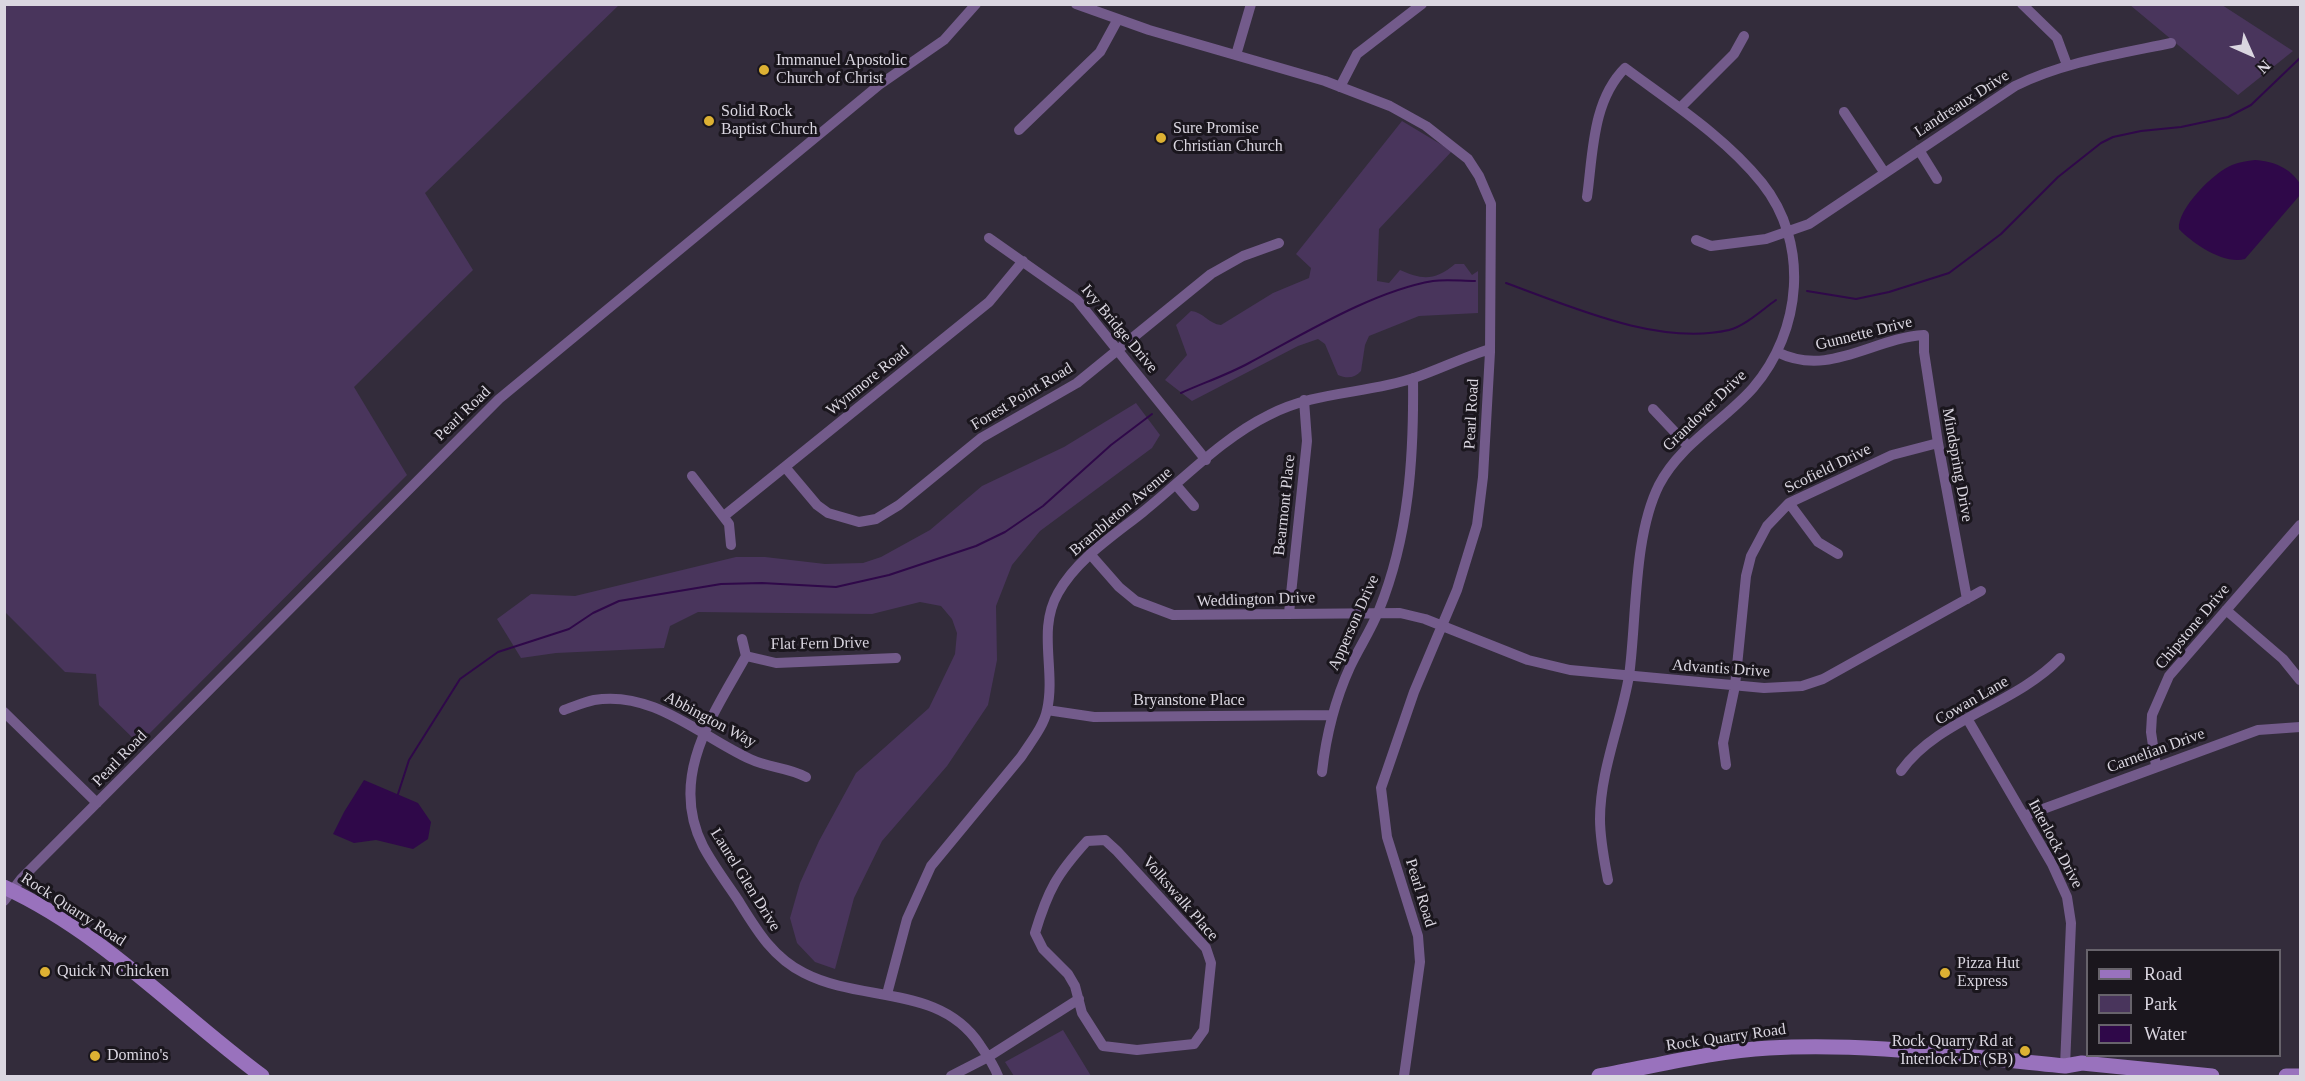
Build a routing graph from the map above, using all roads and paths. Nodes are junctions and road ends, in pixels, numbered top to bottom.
1 (976, 4) edge
2 (1076, 4) edge
3 (1251, 4) edge
4 (1422, 4) edge
5 (2022, 4) edge
6 (1118, 19) junction
7 (1743, 36) dead end
8 (2171, 43) dead end
9 (1236, 55) junction
10 (2067, 65) junction
11 (1340, 87) junction
12 (1680, 108) junction
13 (1844, 112) dead end
14 (1019, 130) dead end
15 (1919, 150) junction
16 (1884, 172) junction
17 (1937, 179) dead end
18 (1587, 197) dead end
19 (1787, 232) junction
20 (989, 238) dead end
21 (1696, 240) dead end
22 (1279, 243) dead end
23 (1023, 261) junction
24 (1924, 335) joint
25 (1490, 349) junction
26 (1119, 350) junction
27 (1777, 352) junction
28 (1413, 378) junction
29 (1304, 400) junction
30 (1653, 409) dead end
31 (1938, 443) junction
32 (1688, 446) junction
33 (1206, 460) junction
34 (786, 467) junction
35 (692, 476) dead end
36 (1176, 485) junction
37 (1789, 503) junction
38 (1194, 506) dead end
39 (724, 516) junction
40 (2301, 525) edge
41 (731, 545) dead end
42 (1090, 554) junction
43 (1838, 554) dead end
44 (1982, 591) dead end
45 (1967, 599) junction
46 (2226, 610) junction
47 (1379, 612) junction
48 (1288, 613) junction
49 (1444, 626) junction
50 (742, 639) dead end
51 (746, 656) junction
52 (896, 658) dead end
53 (2060, 658) dead end
54 (1628, 677) junction
55 (2301, 680) edge
56 (1735, 686) junction
57 (564, 710) dead end
58 (1047, 710) junction
59 (4, 712) edge
60 (1332, 715) junction
61 (1968, 720) junction
62 (2301, 727) edge
63 (702, 732) junction
64 (1726, 765) dead end
65 (2156, 766) junction
66 (1901, 771) dead end
67 (1322, 772) dead end
68 (806, 777) dead end
69 (97, 804) junction
70 (2024, 816) junction
71 (1608, 880) dead end
72 (7, 893) edge
73 (887, 994) junction
74 (1079, 999) junction
75 (988, 1058) junction
76 (2069, 1066) junction
77 (2301, 1076) edge
78 (262, 1077) edge
79 (951, 1077) edge
80 (998, 1077) edge
81 (1404, 1077) edge
82 (1599, 1077) edge
83 (2126, 1077) edge
84 (2212, 1077) edge
85 (2286, 1077) edge

1 - 69 street, Pearl Road
2 - 6 street, Pearl Road
3 - 9 street
4 - 11 street
5 - 10 street
6 - 9 street, Pearl Road
6 - 14 street
7 - 12 street
8 - 10 street, Landreaux Drive
9 - 11 street, Pearl Road
10 - 15 street, Landreaux Drive
11 - 25 street, Pearl Road
12 - 18 street, Grandover Drive
12 - 19 street, Grandover Drive
13 - 16 street
15 - 16 street, Landreaux Drive
15 - 17 street
16 - 19 street, Landreaux Drive
19 - 21 street, Landreaux Drive
19 - 27 street, Grandover Drive
20 - 23 street, Ivy Bridge Drive
22 - 26 street, Forest Point Road
23 - 26 street, Ivy Bridge Drive
23 - 34 street, Wynmore Road
24 - 27 street, Gunnette Drive
24 - 31 street, Mindspring Drive
25 - 28 street, Brambleton Avenue
25 - 49 street, Pearl Road
26 - 33 street, Ivy Bridge Drive
26 - 34 street, Forest Point Road
27 - 32 street, Grandover Drive
28 - 29 street, Brambleton Avenue
28 - 47 street, Apperson Drive
29 - 33 street, Brambleton Avenue
29 - 48 street, Bearmont Place
30 - 32 street
31 - 37 street, Scofield Drive
31 - 45 street, Mindspring Drive
32 - 54 street, Grandover Drive
33 - 36 street, Brambleton Avenue
34 - 39 street, Wynmore Road
35 - 39 street
36 - 38 street
36 - 42 street, Brambleton Avenue
37 - 43 street
37 - 56 street, Scofield Drive
39 - 41 street
40 - 46 street, Chipstone Drive
42 - 48 street, Weddington Drive
42 - 58 street, Brambleton Avenue
44 - 45 street, Advantis Drive
45 - 56 street, Advantis Drive
46 - 55 street
46 - 65 street, Chipstone Drive
47 - 48 street, Weddington Drive
47 - 49 street, Weddington Drive
47 - 60 street, Apperson Drive
49 - 54 street, Advantis Drive
49 - 81 street, Pearl Road
50 - 51 street
51 - 52 street, Flat Fern Drive
51 - 63 street, Laurel Glen Drive
53 - 61 street, Cowan Lane
54 - 56 street, Advantis Drive
54 - 71 street, Grandover Drive
56 - 64 street, Scofield Drive
57 - 63 street, Abbington Way
58 - 60 street, Bryanstone Place
58 - 73 street, Brambleton Avenue
59 - 69 street
60 - 67 street, Apperson Drive
61 - 66 street, Cowan Lane
61 - 70 street, Interlock Drive
62 - 65 street, Carnelian Drive
63 - 68 street, Abbington Way
63 - 73 street, Laurel Glen Drive
65 - 70 street, Carnelian Drive
69 - 72 street, Pearl Road
70 - 76 street, Interlock Drive
72 - 78 main road, Rock Quarry Road
73 - 75 street, Laurel Glen Drive
74 - 74 street, Volkswalk Place
74 - 75 street
75 - 79 street
75 - 80 street, Laurel Glen Drive
76 - 82 main road, Rock Quarry Road
76 - 83 main road, Rock Quarry Road
76 - 84 main road, Rock Quarry Road
77 - 85 main road

